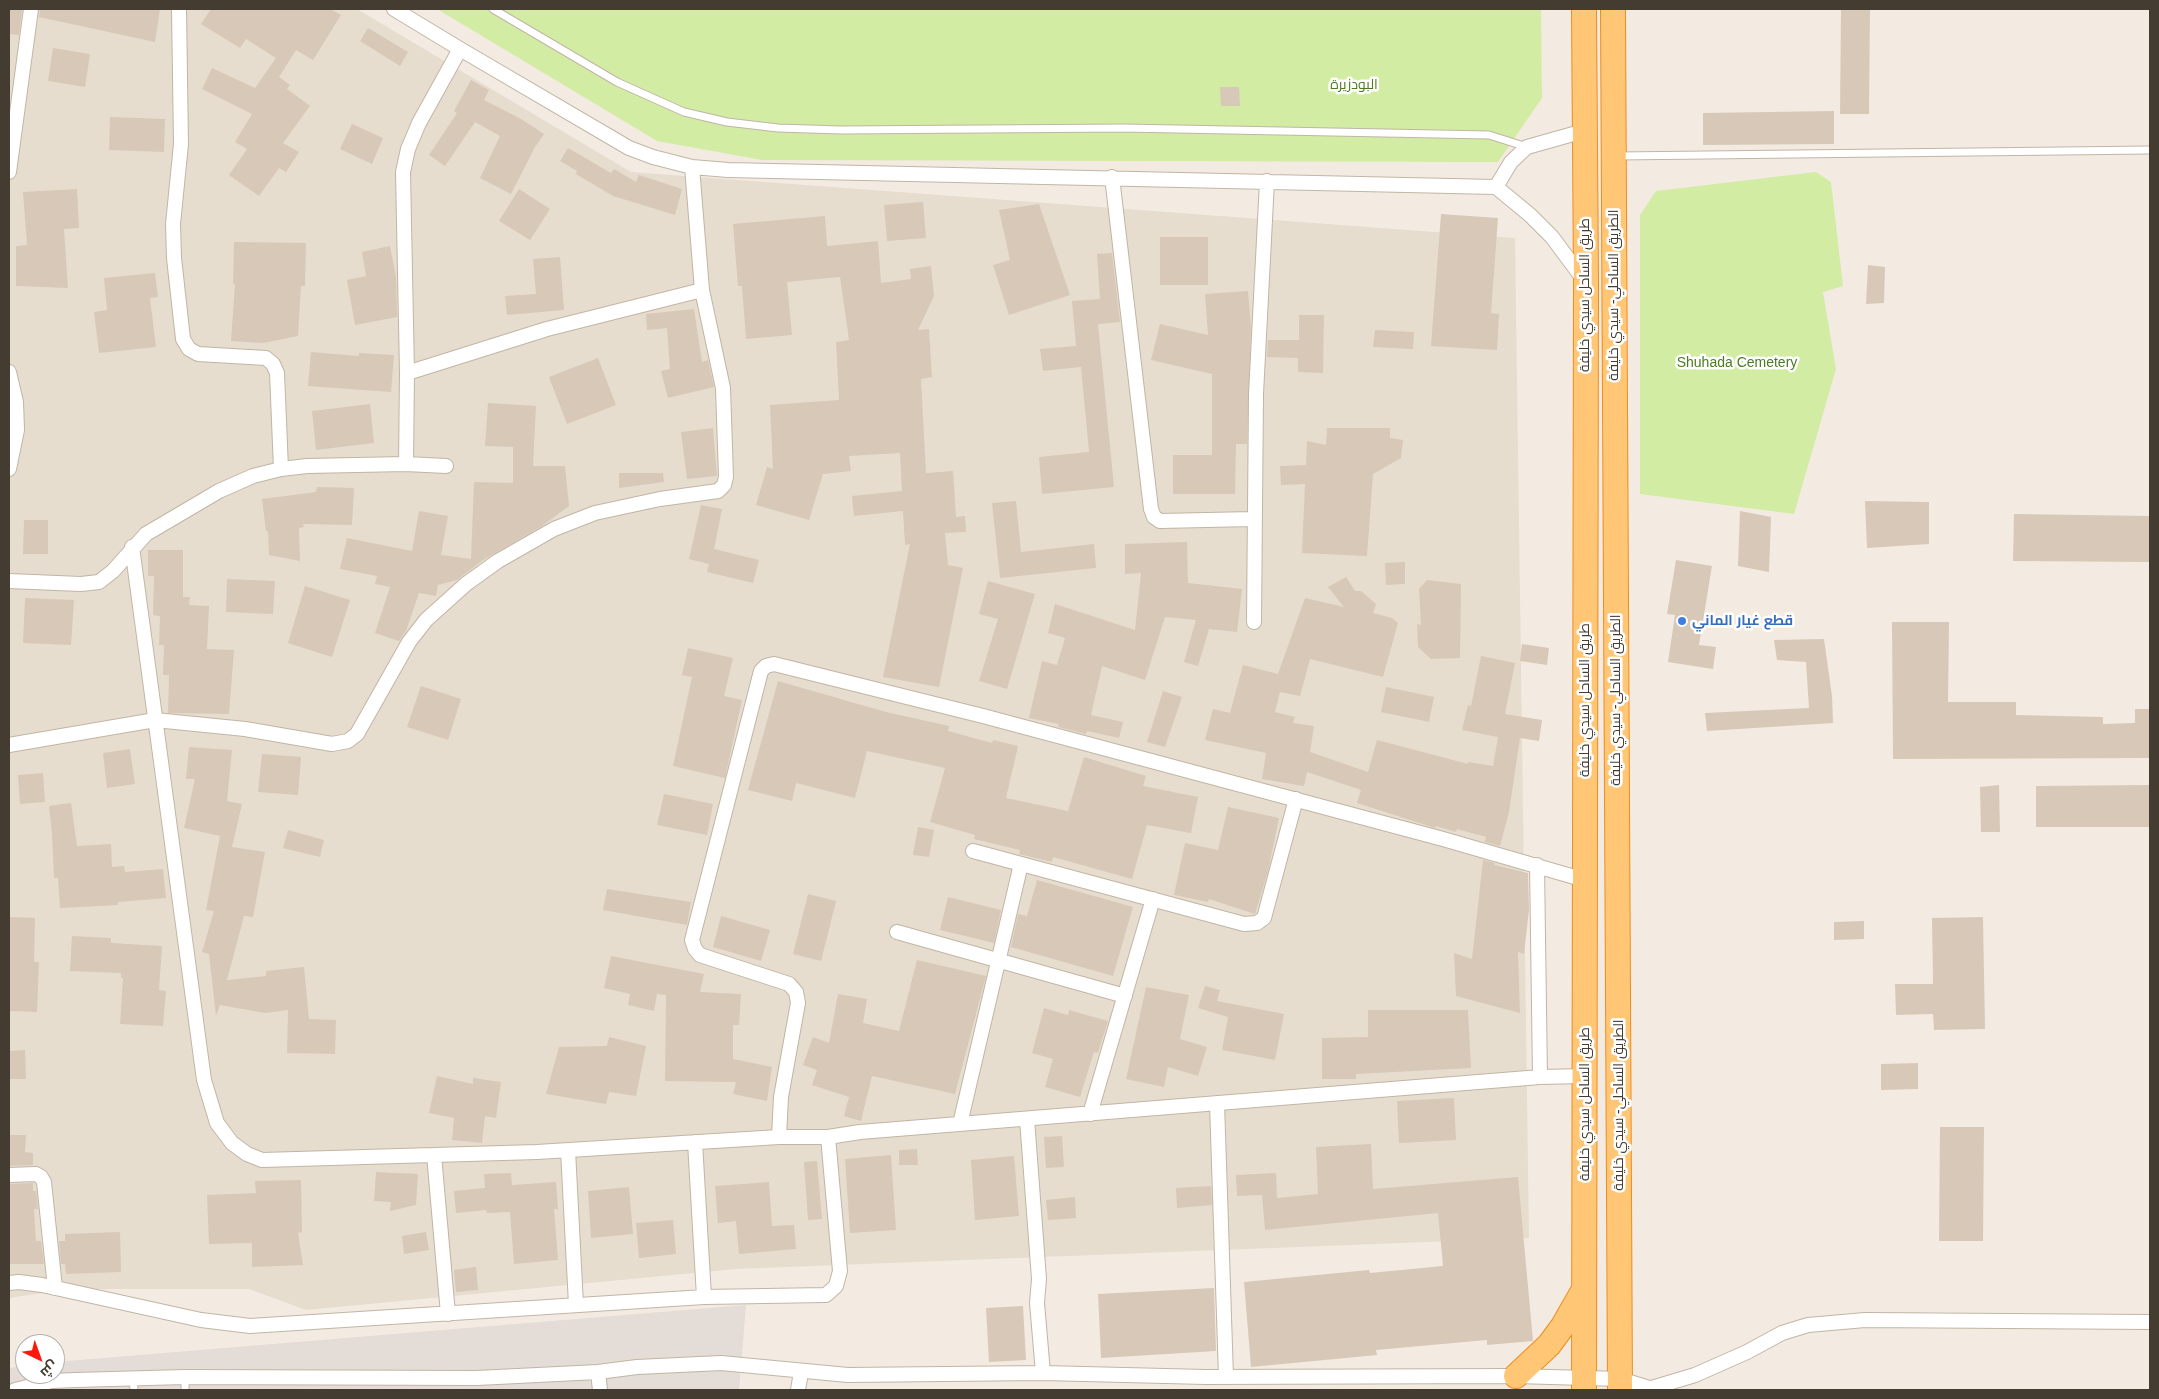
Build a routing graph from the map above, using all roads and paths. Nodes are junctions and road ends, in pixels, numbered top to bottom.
1 (30, 9) edge
2 (179, 9) edge
3 (394, 9) edge
4 (493, 9) edge
5 (1584, 9) edge
6 (1613, 9) edge
7 (460, 49) junction
8 (1584, 131) junction
9 (1527, 147) junction
10 (2150, 150) edge
11 (1613, 156) junction
12 (692, 166) junction
13 (9, 172) edge
14 (1112, 177) junction
15 (1267, 181) junction
16 (1496, 187) junction
17 (1586, 282) junction
18 (702, 290) junction
19 (9, 372) edge
20 (407, 373) junction
21 (406, 464) junction
22 (446, 466) dead end
23 (9, 469) edge
24 (281, 469) junction
25 (1254, 519) junction
26 (132, 547) junction
27 (9, 582) edge
28 (1254, 622) dead end
29 (155, 720) junction
30 (9, 746) edge
31 (1296, 799) junction
32 (973, 851) dead end
33 (1021, 864) junction
34 (1537, 865) junction
35 (1585, 880) junction
36 (1153, 899) junction
37 (897, 932) dead end
38 (999, 960) junction
39 (1125, 996) junction
40 (1584, 1076) junction
41 (1540, 1077) junction
42 (1217, 1103) junction
43 (1090, 1114) junction
44 (1027, 1119) junction
45 (960, 1124) junction
46 (779, 1137) junction
47 (828, 1137) junction
48 (695, 1142) junction
49 (568, 1150) junction
50 (434, 1155) junction
51 (9, 1175) edge
52 (9, 1284) edge
53 (1585, 1287) junction
54 (55, 1288) junction
55 (704, 1297) junction
56 (576, 1305) junction
57 (448, 1314) junction
58 (2150, 1322) edge
59 (598, 1372) junction
60 (801, 1372) junction
61 (1043, 1373) junction
62 (1516, 1376) junction
63 (1226, 1377) junction
64 (185, 1384) edge
65 (1584, 1384) edge
66 (134, 1385) edge
67 (1620, 1385) edge
68 (1647, 1389) edge
69 (15, 1390) edge
70 (600, 1390) edge
71 (798, 1390) edge

1 - 13 street
2 - 24 street
3 - 7 street
4 - 9 lane
5 - 8 highway, طريق الساحل سيدي خليفة
6 - 11 highway, الطريق الساحلي- سيدي خليفة
7 - 12 street
7 - 20 street
8 - 9 street
8 - 17 highway, طريق الساحل سيدي خليفة
9 - 16 street
10 - 11 lane
11 - 67 highway, الطريق الساحلي- سيدي خليفة
12 - 14 street
12 - 18 street
14 - 15 street
14 - 25 street
15 - 16 street
15 - 25 street
16 - 17 street
17 - 35 highway, طريق الساحل سيدي خليفة
18 - 20 street
18 - 29 street
19 - 23 street
20 - 21 street
21 - 22 street
21 - 24 street
24 - 26 street
25 - 28 street
26 - 27 street
26 - 29 street
29 - 30 street
29 - 50 street
31 - 34 street
31 - 36 street
31 - 46 street
32 - 33 street
33 - 36 street
33 - 38 street
34 - 35 street
34 - 41 street
35 - 40 highway, طريق الساحل سيدي خليفة
36 - 39 street
37 - 38 street
38 - 39 street
38 - 45 street
39 - 43 street
40 - 41 street
40 - 53 highway, طريق الساحل سيدي خليفة
41 - 42 street
42 - 43 street
42 - 63 street
43 - 44 street
44 - 45 street
44 - 61 street
45 - 47 street
46 - 47 street
46 - 48 street
47 - 55 street
48 - 49 street
48 - 55 street
49 - 50 street
49 - 56 street
50 - 57 street
51 - 54 street
52 - 54 street
53 - 62 highway
53 - 65 highway, طريق الساحل سيدي خليفة
54 - 57 street
55 - 56 street
56 - 57 street
58 - 68 street
59 - 60 street
59 - 64 street
59 - 70 street
60 - 61 street
60 - 71 street
61 - 63 street
62 - 63 street
62 - 65 street
64 - 66 street
65 - 67 street
66 - 69 street
67 - 68 street

